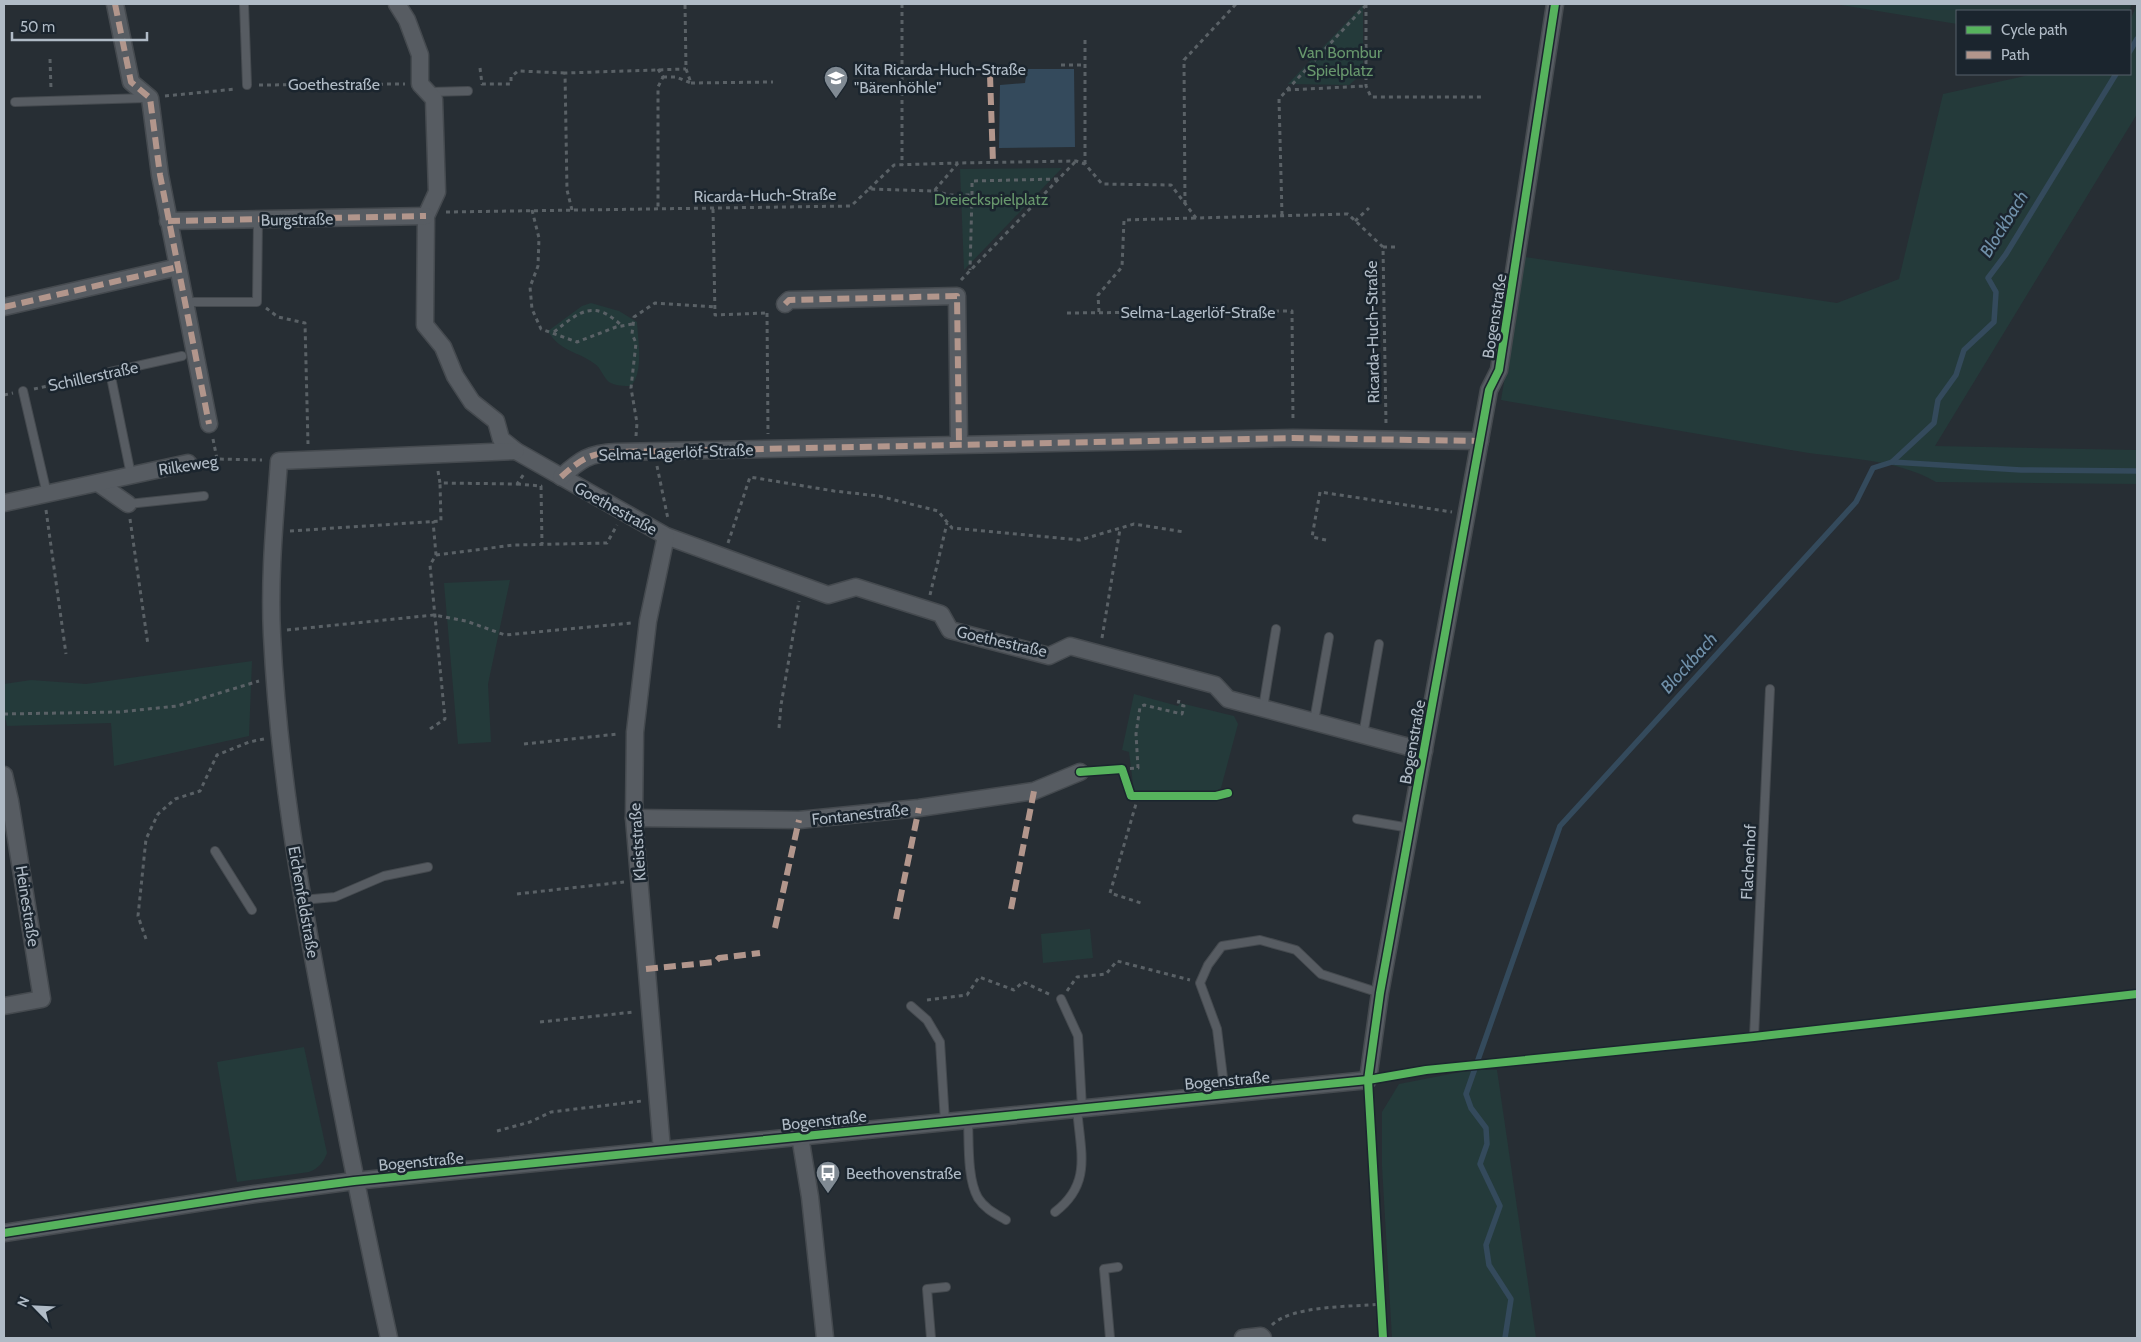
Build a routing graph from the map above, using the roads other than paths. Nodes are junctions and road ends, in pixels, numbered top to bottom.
1 (115, 4) edge
2 (244, 4) edge
3 (397, 4) edge
4 (1555, 4) edge
5 (247, 85) road end
6 (424, 88) junction
7 (468, 91) dead end
8 (150, 98) junction
9 (16, 102) dead end
10 (426, 216) junction
11 (258, 219) junction
12 (168, 221) junction
13 (178, 267) junction
14 (186, 302) junction
15 (785, 304) road end
16 (4, 307) edge
17 (182, 356) dead end
18 (23, 391) road end
19 (209, 424) dead end
20 (1480, 441) junction
21 (959, 444) junction
22 (516, 450) junction
23 (188, 463) road end
24 (132, 475) junction
25 (561, 477) junction
26 (98, 483) junction
27 (45, 494) junction
28 (204, 496) dead end
29 (4, 504) edge
30 (128, 504) joint
31 (671, 538) junction
32 (1276, 629) dead end
33 (1328, 637) dead end
34 (1379, 644) dead end
35 (1770, 689) dead end
36 (1263, 708) junction
37 (1314, 722) junction
38 (1363, 734) junction
39 (1424, 751) junction
40 (1080, 772) dead end
41 (4, 775) edge
42 (634, 818) junction
43 (1358, 819) dead end
44 (1410, 828) junction
45 (215, 851) dead end
46 (428, 867) dead end
47 (302, 900) junction
48 (252, 910) dead end
49 (1380, 993) junction
50 (1061, 999) road end
51 (4, 1006) edge
52 (911, 1006) dead end
53 (1754, 1037) dead end
54 (1225, 1094) junction
55 (1079, 1108) junction
56 (968, 1120) junction
57 (945, 1122) junction
58 (800, 1136) junction
59 (662, 1150) junction
60 (354, 1181) junction
61 (1055, 1212) dead end
62 (1006, 1220) dead end
63 (4, 1233) edge
64 (1118, 1267) dead end
65 (946, 1287) dead end
66 (1262, 1337) edge
67 (389, 1338) edge
68 (825, 1338) edge
69 (931, 1338) edge
70 (1110, 1338) edge
71 (1243, 1338) edge

1 - 8 street
2 - 5 lane
3 - 6 street, Goethestraße
4 - 20 street, Bogenstraße
6 - 7 lane
6 - 10 street, Goethestraße
8 - 9 lane
8 - 12 street
10 - 11 street, Burgstraße
10 - 22 street, Goethestraße
11 - 12 street, Burgstraße
11 - 14 lane
12 - 13 street
13 - 14 street
13 - 16 street
14 - 19 street
15 - 21 street
17 - 24 lane, Schillerstraße
18 - 27 lane
20 - 21 street, Selma-Lagerlöf-Straße
20 - 39 street, Bogenstraße
21 - 25 street, Selma-Lagerlöf-Straße
22 - 25 street, Goethestraße
22 - 47 street, Eichenfeldstraße
23 - 24 street, Rilkeweg
24 - 26 street, Rilkeweg
25 - 31 street, Goethestraße
26 - 27 street, Rilkeweg
26 - 30 street
27 - 29 street, Rilkeweg
28 - 30 lane
31 - 36 street, Goethestraße
31 - 42 street, Kleiststraße
32 - 36 lane
33 - 37 lane
34 - 38 lane
35 - 53 lane, Flachenhof
36 - 37 street, Goethestraße
37 - 38 street, Goethestraße
38 - 39 street, Goethestraße
39 - 44 street, Bogenstraße
40 - 42 street, Fontanestraße
41 - 51 street, Heinestraße
42 - 59 street, Kleiststraße
43 - 44 lane
44 - 49 street, Bogenstraße
45 - 48 lane
46 - 47 lane
47 - 60 street, Eichenfeldstraße
49 - 54 street, Bogenstraße
49 - 54 lane
50 - 55 lane
52 - 57 lane
54 - 55 street, Bogenstraße
55 - 56 street, Bogenstraße
55 - 61 lane
56 - 57 street, Bogenstraße
56 - 62 lane
57 - 58 street, Bogenstraße
58 - 59 street, Bogenstraße
58 - 68 street
59 - 60 street, Bogenstraße
60 - 63 street, Bogenstraße
60 - 67 street, Eichenfeldstraße
64 - 70 lane
65 - 69 lane
66 - 71 street

